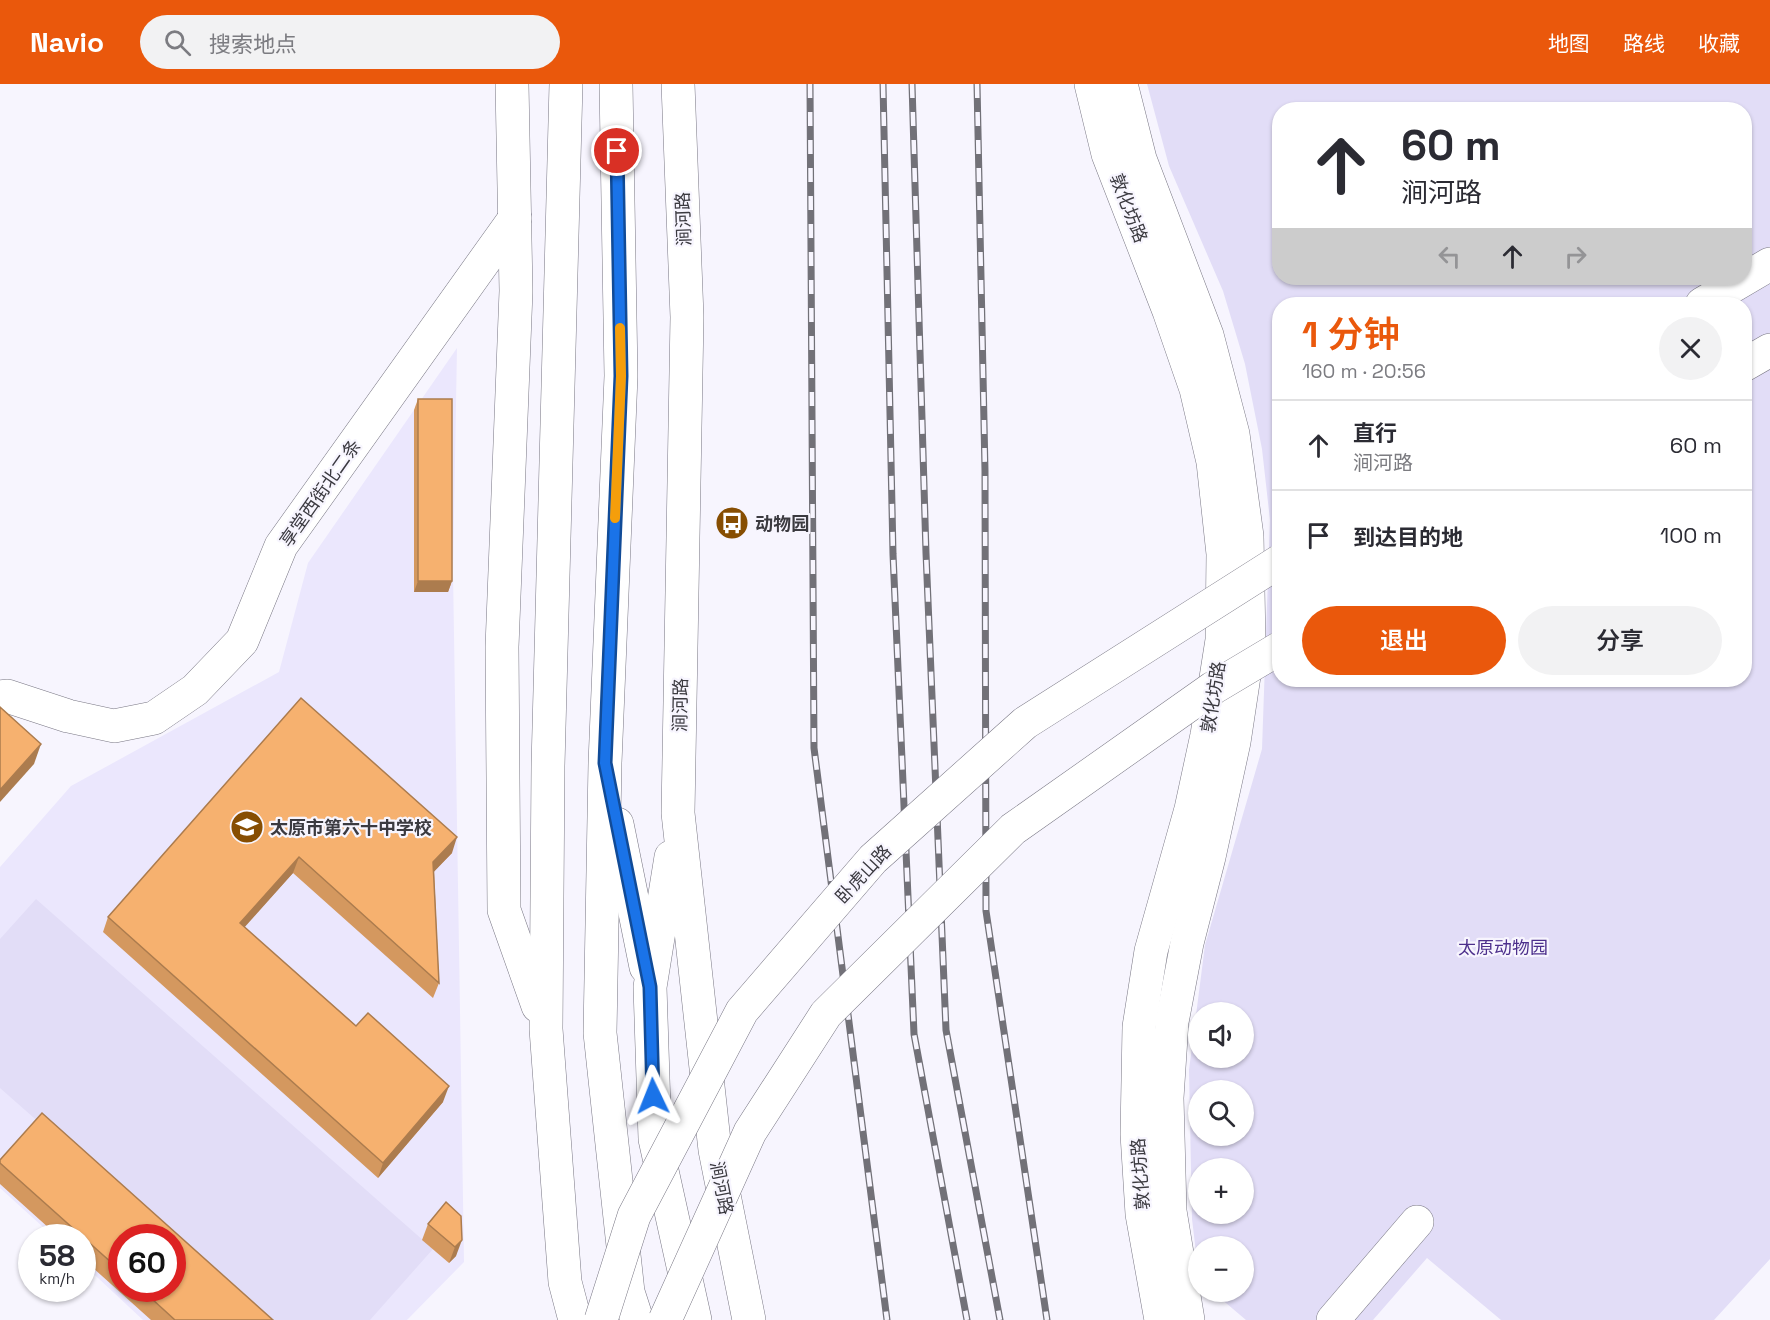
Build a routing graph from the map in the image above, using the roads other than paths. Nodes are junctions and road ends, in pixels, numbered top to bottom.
1 (512, 84) edge
2 (566, 84) edge
3 (616, 84) edge
4 (678, 84) edge
5 (1091, 84) edge
6 (1120, 84) edge
7 (515, 218) junction
8 (1770, 258) edge
9 (1770, 264) edge
10 (1752, 272) edge
11 (1752, 275) edge
12 (1734, 285) edge
13 (1714, 297) edge
14 (1770, 350) edge
15 (1752, 360) edge
16 (1272, 566) edge
17 (1272, 653) edge
18 (0, 697) edge
19 (605, 763) junction
20 (678, 813) junction
21 (650, 987) junction
22 (546, 1029) junction
23 (1417, 1222) dead end
24 (575, 1320) edge
25 (601, 1320) edge
26 (637, 1320) edge
27 (665, 1320) edge
28 (694, 1320) edge
29 (749, 1320) edge
30 (1161, 1320) edge
31 (1188, 1320) edge
32 (1333, 1320) edge

1 - 7 main road
2 - 22 main road
3 - 19 main road
4 - 20 main road, 涧河路
5 - 30 main road, 敦化坊路
6 - 31 main road, 敦化坊路
7 - 18 main road, 享堂西街北二条
7 - 22 main road
8 - 10 main road
9 - 11 main road
12 - 13 main road
14 - 15 main road
16 - 25 main road, 卧虎山路, bridge
17 - 27 main road, bridge
19 - 21 main road
19 - 26 main road
20 - 21 main road
20 - 29 main road, 涧河路
21 - 28 main road
22 - 24 main road
23 - 32 main road

